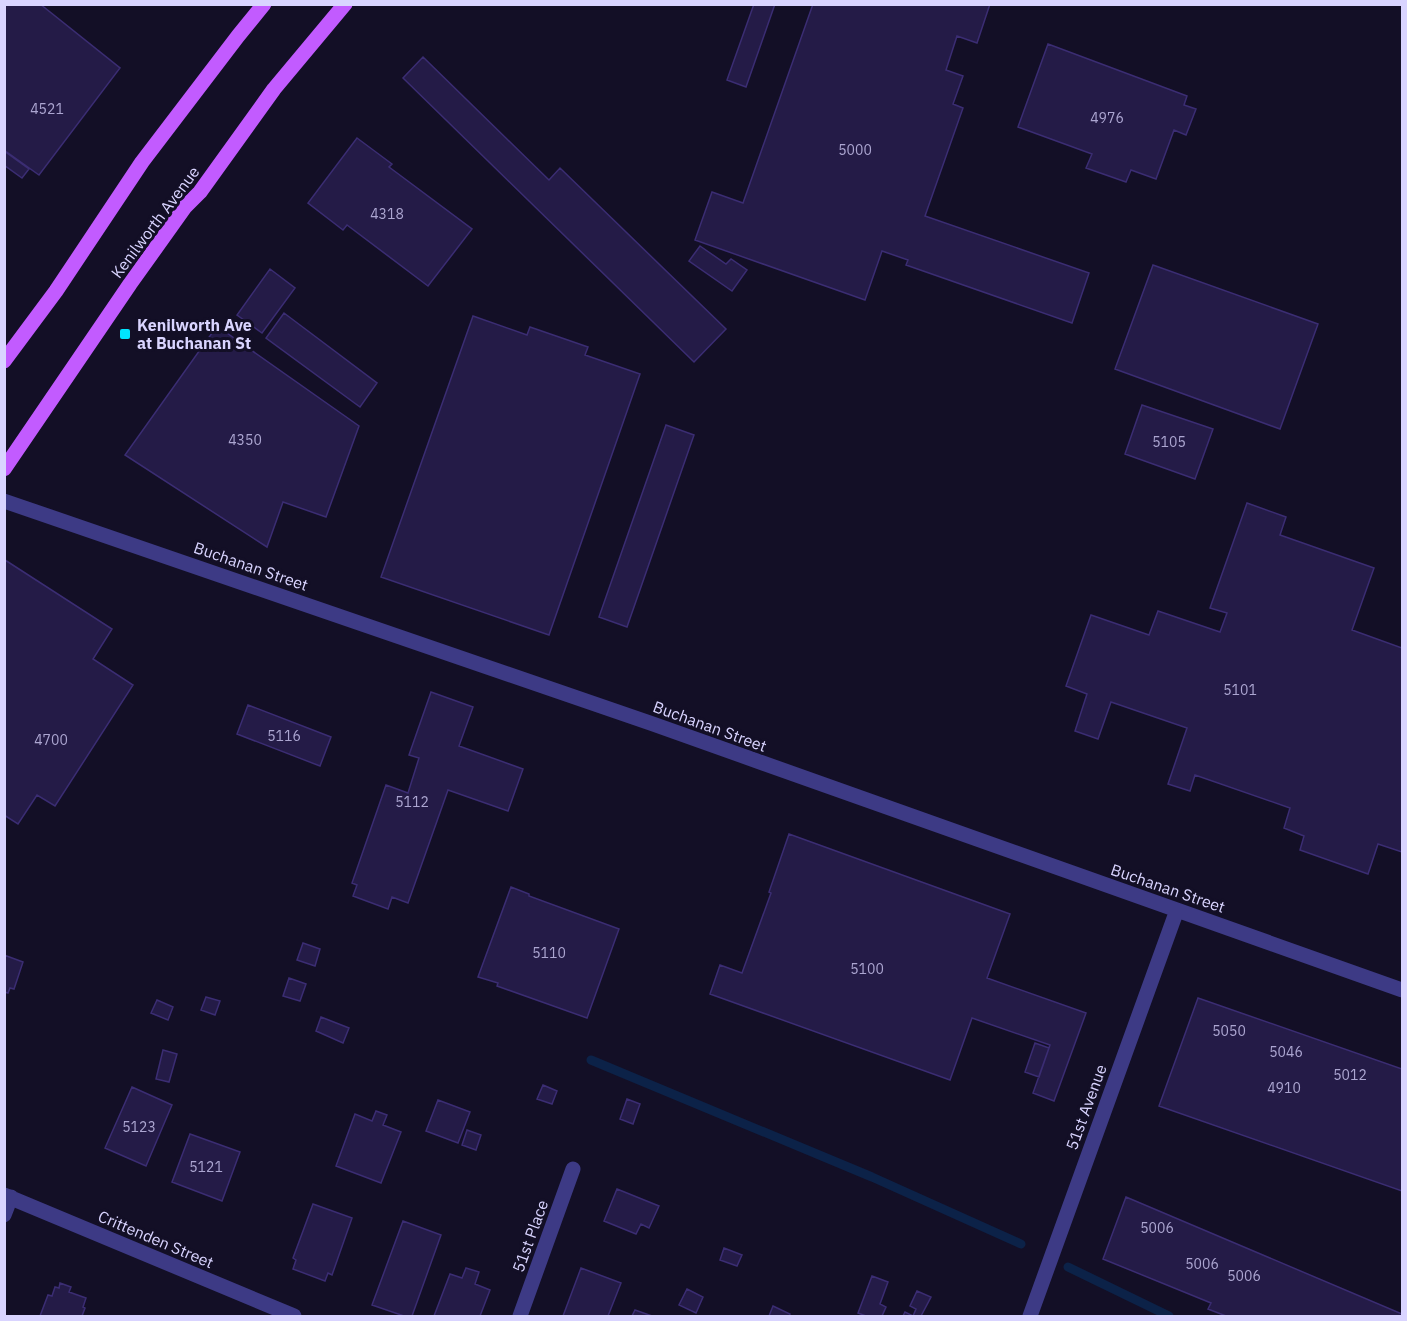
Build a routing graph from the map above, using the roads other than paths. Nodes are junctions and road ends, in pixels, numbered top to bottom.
1 (264, 4) edge
2 (345, 4) edge
3 (4, 361) edge
4 (4, 469) edge
5 (4, 501) edge
6 (1177, 910) junction
7 (1402, 990) edge
8 (573, 1169) dead end
9 (8, 1196) edge
10 (4, 1215) edge
11 (294, 1317) edge
12 (520, 1317) edge
13 (1030, 1317) edge

1 - 3 main road
2 - 4 main road, Kenilworth Avenue
5 - 6 street, Buchanan Street
6 - 7 street, Buchanan Street
6 - 13 street, 51st Avenue
8 - 12 street, 51st Place
9 - 10 street
9 - 11 street, Crittenden Street

